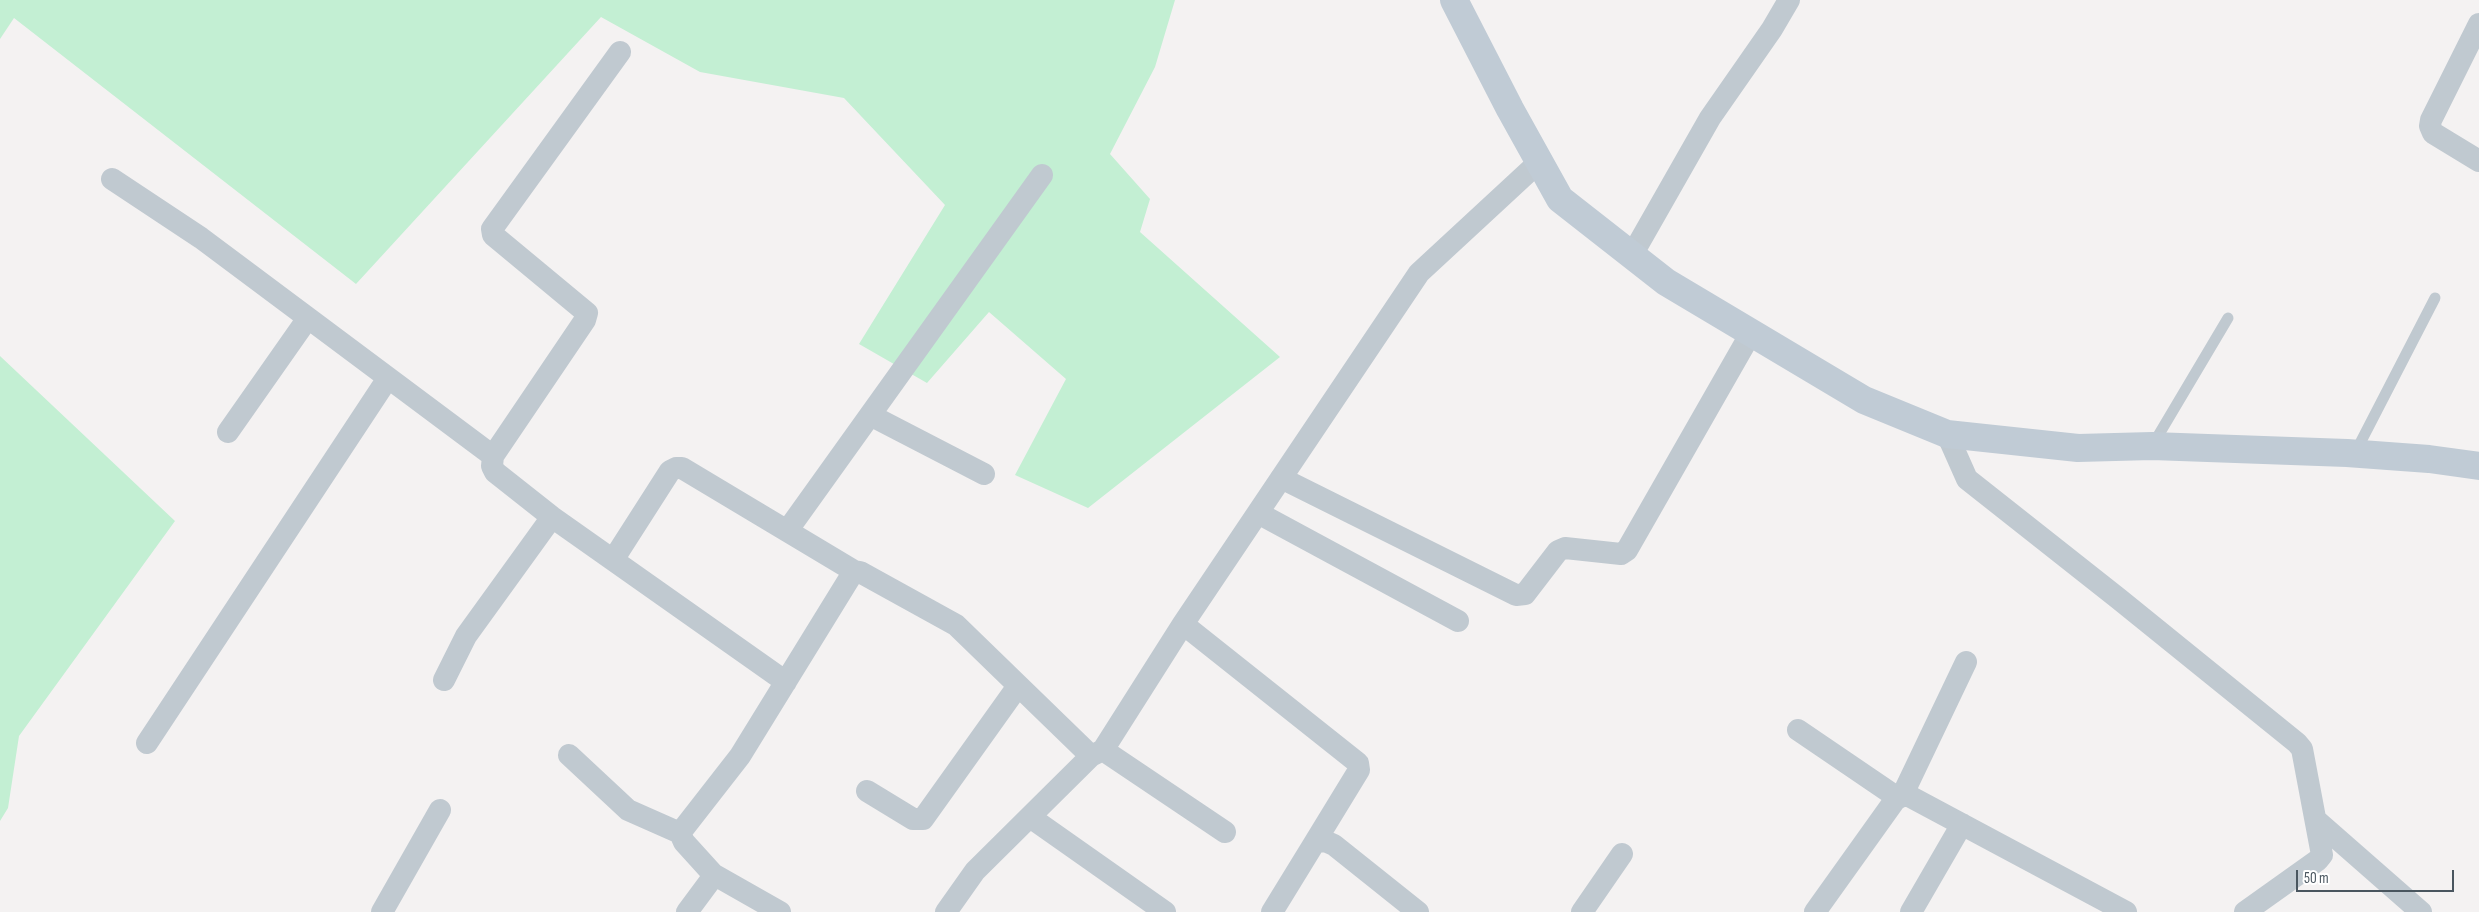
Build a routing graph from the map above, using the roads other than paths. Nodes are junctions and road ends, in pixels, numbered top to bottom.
1 (1454, 0) edge
2 (1789, 0) edge
3 (2479, 24) edge
4 (620, 52) dead end
5 (2479, 161) edge
6 (1539, 162) junction
7 (1042, 175) dead end
8 (112, 178) dead end
9 (1632, 256) junction
10 (2435, 298) dead end
11 (308, 318) junction
12 (2228, 318) dead end
13 (1751, 333) junction
14 (388, 378) junction
15 (870, 415) junction
16 (228, 432) dead end
17 (1948, 434) junction
18 (2152, 446) junction
19 (2355, 453) junction
20 (493, 456) junction
21 (2479, 466) edge
22 (984, 474) dead end
23 (1281, 478) junction
24 (1258, 513) junction
25 (552, 517) junction
26 (787, 531) junction
27 (613, 560) junction
28 (854, 571) junction
29 (1458, 621) dead end
30 (1183, 624) junction
31 (1966, 662) dead end
32 (444, 680) dead end
33 (786, 682) junction
34 (1018, 686) junction
35 (1798, 730) dead end
36 (147, 743) dead end
37 (1097, 753) junction
38 (569, 755) dead end
39 (867, 790) dead end
40 (1900, 797) junction
41 (440, 810) dead end
42 (1030, 817) junction
43 (2316, 820) junction
44 (1962, 824) junction
45 (1225, 832) dead end
46 (680, 833) junction
47 (1315, 842) junction
48 (1622, 854) dead end
49 (713, 874) junction
50 (2119, 910) edge
51 (382, 912) edge
52 (687, 912) edge
53 (780, 912) edge
54 (946, 912) edge
55 (1165, 912) edge
56 (1272, 912) edge
57 (1418, 912) edge
58 (1582, 912) edge
59 (1815, 912) edge
60 (1911, 912) edge
61 (2245, 912) edge
62 (2421, 912) edge

1 - 6 street
2 - 9 street
3 - 5 street
4 - 20 street
6 - 9 street
6 - 23 street
7 - 15 street
8 - 11 street
9 - 13 street
10 - 19 lane
11 - 14 street
11 - 16 street
12 - 18 lane
13 - 17 street
13 - 23 street
14 - 20 street
14 - 36 street
15 - 22 street
15 - 26 street
17 - 18 street
17 - 43 street
18 - 19 street
19 - 21 street
20 - 25 street
23 - 24 street
24 - 29 street
24 - 30 street
25 - 27 street
25 - 32 street
26 - 27 street
26 - 28 street
27 - 33 street
28 - 33 street
28 - 34 street
30 - 37 street
30 - 47 street
31 - 40 street
33 - 46 street
34 - 37 street
34 - 39 street
35 - 40 street
37 - 42 street
37 - 45 street
38 - 46 street
40 - 44 street
40 - 59 street
41 - 51 street
42 - 54 street
42 - 55 street
43 - 61 street
43 - 62 street
44 - 50 street
44 - 60 street
46 - 49 street
47 - 56 street
47 - 57 street
48 - 58 street
49 - 52 street
49 - 53 street

